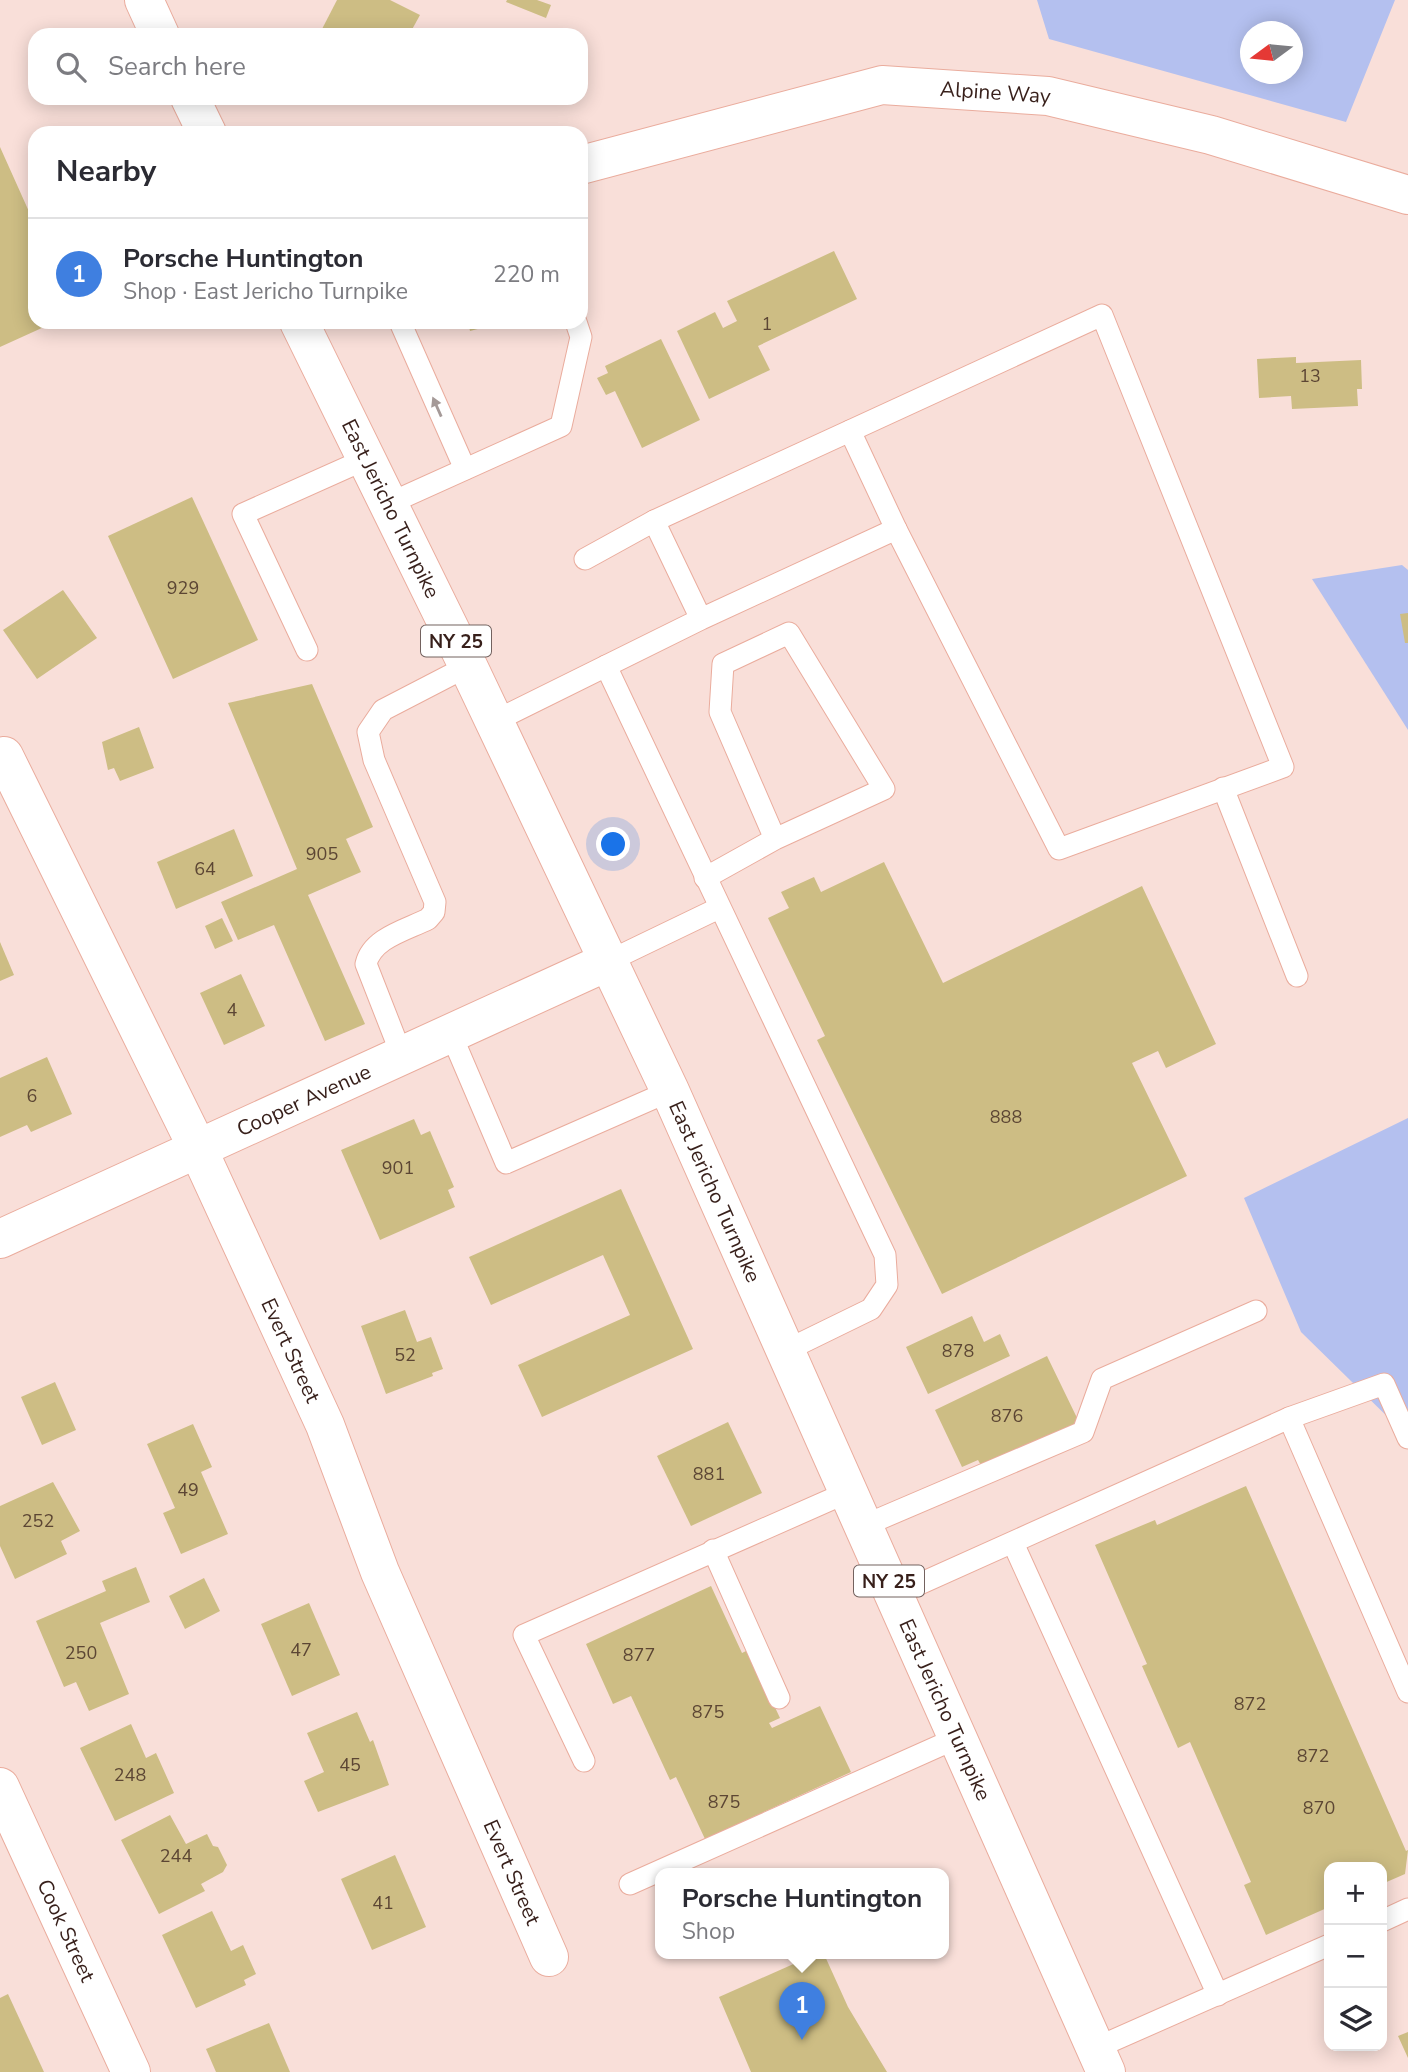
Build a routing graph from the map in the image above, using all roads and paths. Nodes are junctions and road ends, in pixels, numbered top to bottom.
1 (144, 0) edge
2 (157, 28) edge
3 (194, 105) edge
4 (204, 126) edge
5 (588, 163) edge
6 (1408, 195) edge
7 (302, 329) edge
8 (403, 329) edge
9 (578, 329) edge
10 (850, 431) junction
11 (366, 458) junction
12 (465, 469) junction
13 (388, 504) junction
14 (654, 521) junction
15 (896, 529) junction
16 (585, 559) dead end
17 (701, 619) junction
18 (307, 650) dead end
19 (468, 666) junction
20 (606, 666) junction
21 (495, 721) junction
22 (4, 756) dead end
23 (1223, 789) junction
24 (775, 839) junction
25 (705, 878) junction
26 (719, 908) junction
27 (609, 961) junction
28 (1297, 976) dead end
29 (451, 1034) junction
30 (402, 1056) junction
31 (670, 1091) junction
32 (197, 1147) junction
33 (0, 1238) edge
34 (1256, 1311) dead end
35 (785, 1351) junction
36 (1289, 1419) junction
37 (1408, 1438) edge
38 (848, 1492) junction
39 (863, 1526) junction
40 (1013, 1543) junction
41 (713, 1550) junction
42 (895, 1595) junction
43 (1408, 1692) edge
44 (779, 1698) dead end
45 (957, 1738) junction
46 (584, 1761) dead end
47 (0, 1787) edge
48 (666, 1868) edge
49 (655, 1873) edge
50 (630, 1884) dead end
51 (1408, 1909) edge
52 (1387, 1919) edge
53 (1324, 1947) edge
54 (549, 1957) dead end
55 (1218, 1995) junction
56 (1101, 2060) edge
57 (131, 2072) edge

1 - 2 street
3 - 4 street
5 - 6 street, Alpine Way
7 - 11 street, East Jericho Turnpike / NY 25
12 -> 8 lane
9 - 12 lane
10 - 14 lane
10 - 15 lane
10 - 23 lane
11 - 13 street, East Jericho Turnpike / NY 25
11 - 18 lane
12 - 13 lane
13 - 19 street, East Jericho Turnpike / NY 25
14 - 16 lane
14 - 17 lane
15 - 17 lane
15 - 23 lane
17 - 20 lane
19 - 21 street, East Jericho Turnpike / NY 25
19 - 30 lane
20 - 21 lane
20 - 25 lane
21 - 27 street, East Jericho Turnpike / NY 25
22 - 32 street, Evert Street
23 - 28 lane
24 - 24 lane
24 - 25 lane
25 - 26 lane
26 - 27 lane
26 - 35 lane
27 - 29 street, Cooper Avenue
27 - 31 street, East Jericho Turnpike / NY 25
29 - 30 street, Cooper Avenue
29 - 31 lane
30 - 32 street, Cooper Avenue
31 - 35 street, East Jericho Turnpike / NY 25
32 - 33 street, Cooper Avenue
32 - 54 street, Evert Street
34 - 39 lane
35 - 38 street, East Jericho Turnpike / NY 25
36 - 37 lane
36 - 40 lane
36 - 43 lane
38 - 39 street, East Jericho Turnpike / NY 25
38 - 41 lane
39 - 42 street, East Jericho Turnpike / NY 25
40 - 42 lane
40 - 55 lane
41 - 44 lane
41 - 46 lane
42 - 45 street, East Jericho Turnpike / NY 25
45 - 48 lane
45 - 56 street, East Jericho Turnpike / NY 25
47 - 57 street, Cook Street
49 - 50 lane
51 - 52 lane
53 - 55 lane
55 - 56 lane

